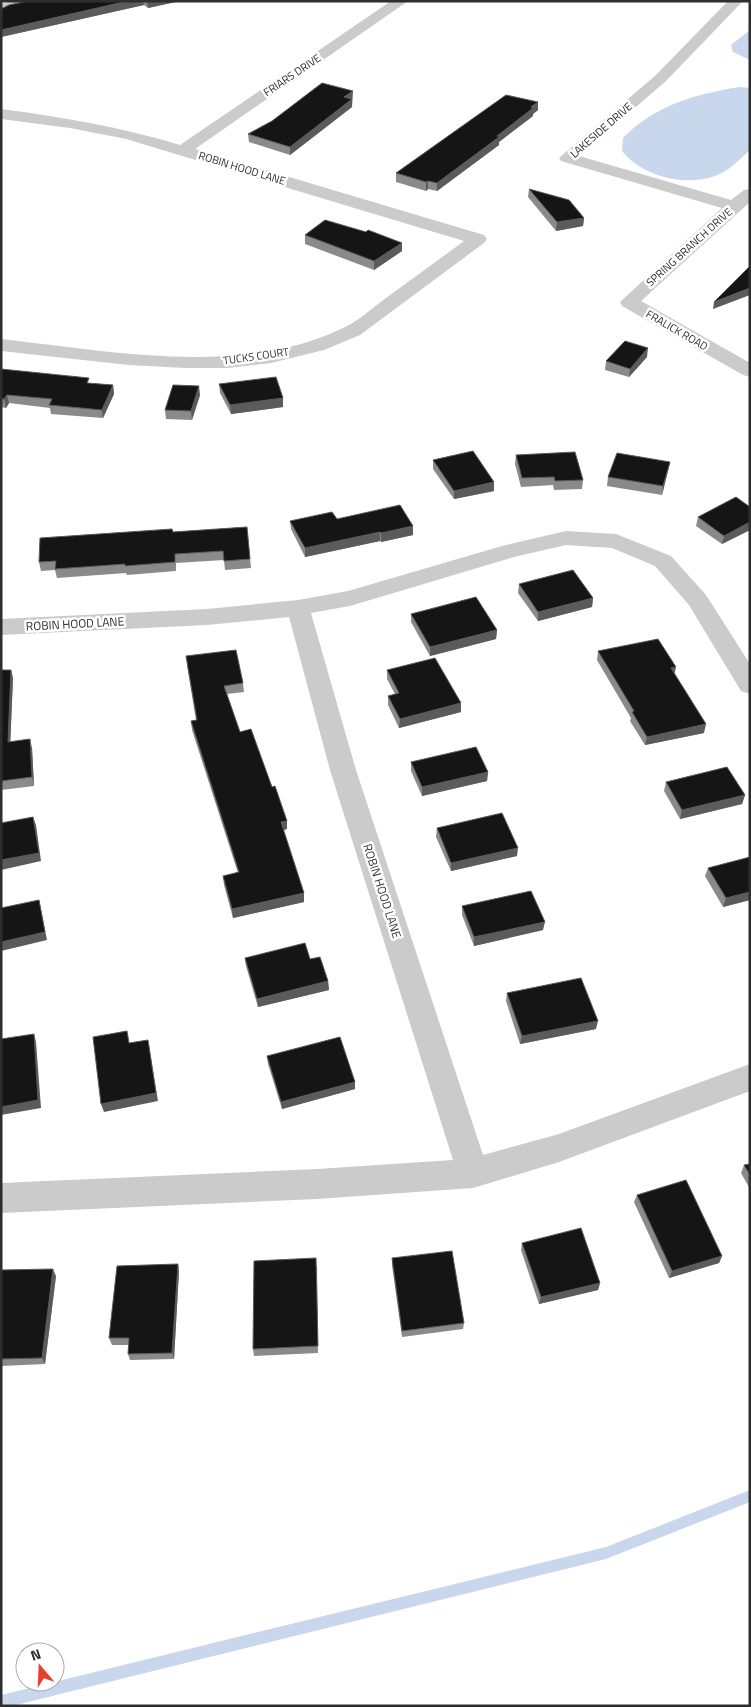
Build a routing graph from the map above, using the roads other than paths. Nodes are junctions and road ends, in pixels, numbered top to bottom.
1 (36, 1) edge
2 (401, 1) edge
3 (736, 1) edge
4 (1, 8) edge
5 (1, 114) edge
6 (183, 150) junction
7 (750, 194) edge
8 (734, 206) junction
9 (478, 239) joint
10 (629, 302) joint
11 (1, 345) edge
12 (750, 371) edge
13 (298, 608) junction
14 (1, 627) edge
15 (750, 684) edge
16 (750, 1077) edge
17 (473, 1173) junction
18 (1, 1198) edge

1 - 4 street
2 - 6 street, FRIARS DRIVE
3 - 8 street, LAKESIDE DRIVE
5 - 6 street, ROBIN HOOD LANE
6 - 9 street, ROBIN HOOD LANE
7 - 8 street, SPRING BRANCH DRIVE
8 - 10 street, SPRING BRANCH DRIVE
9 - 11 street, TUCKS COURT
10 - 12 street, FRALICK ROAD
13 - 14 street, ROBIN HOOD LANE
13 - 15 street, ROBIN HOOD LANE
13 - 17 street, ROBIN HOOD LANE
16 - 17 street
17 - 18 street

